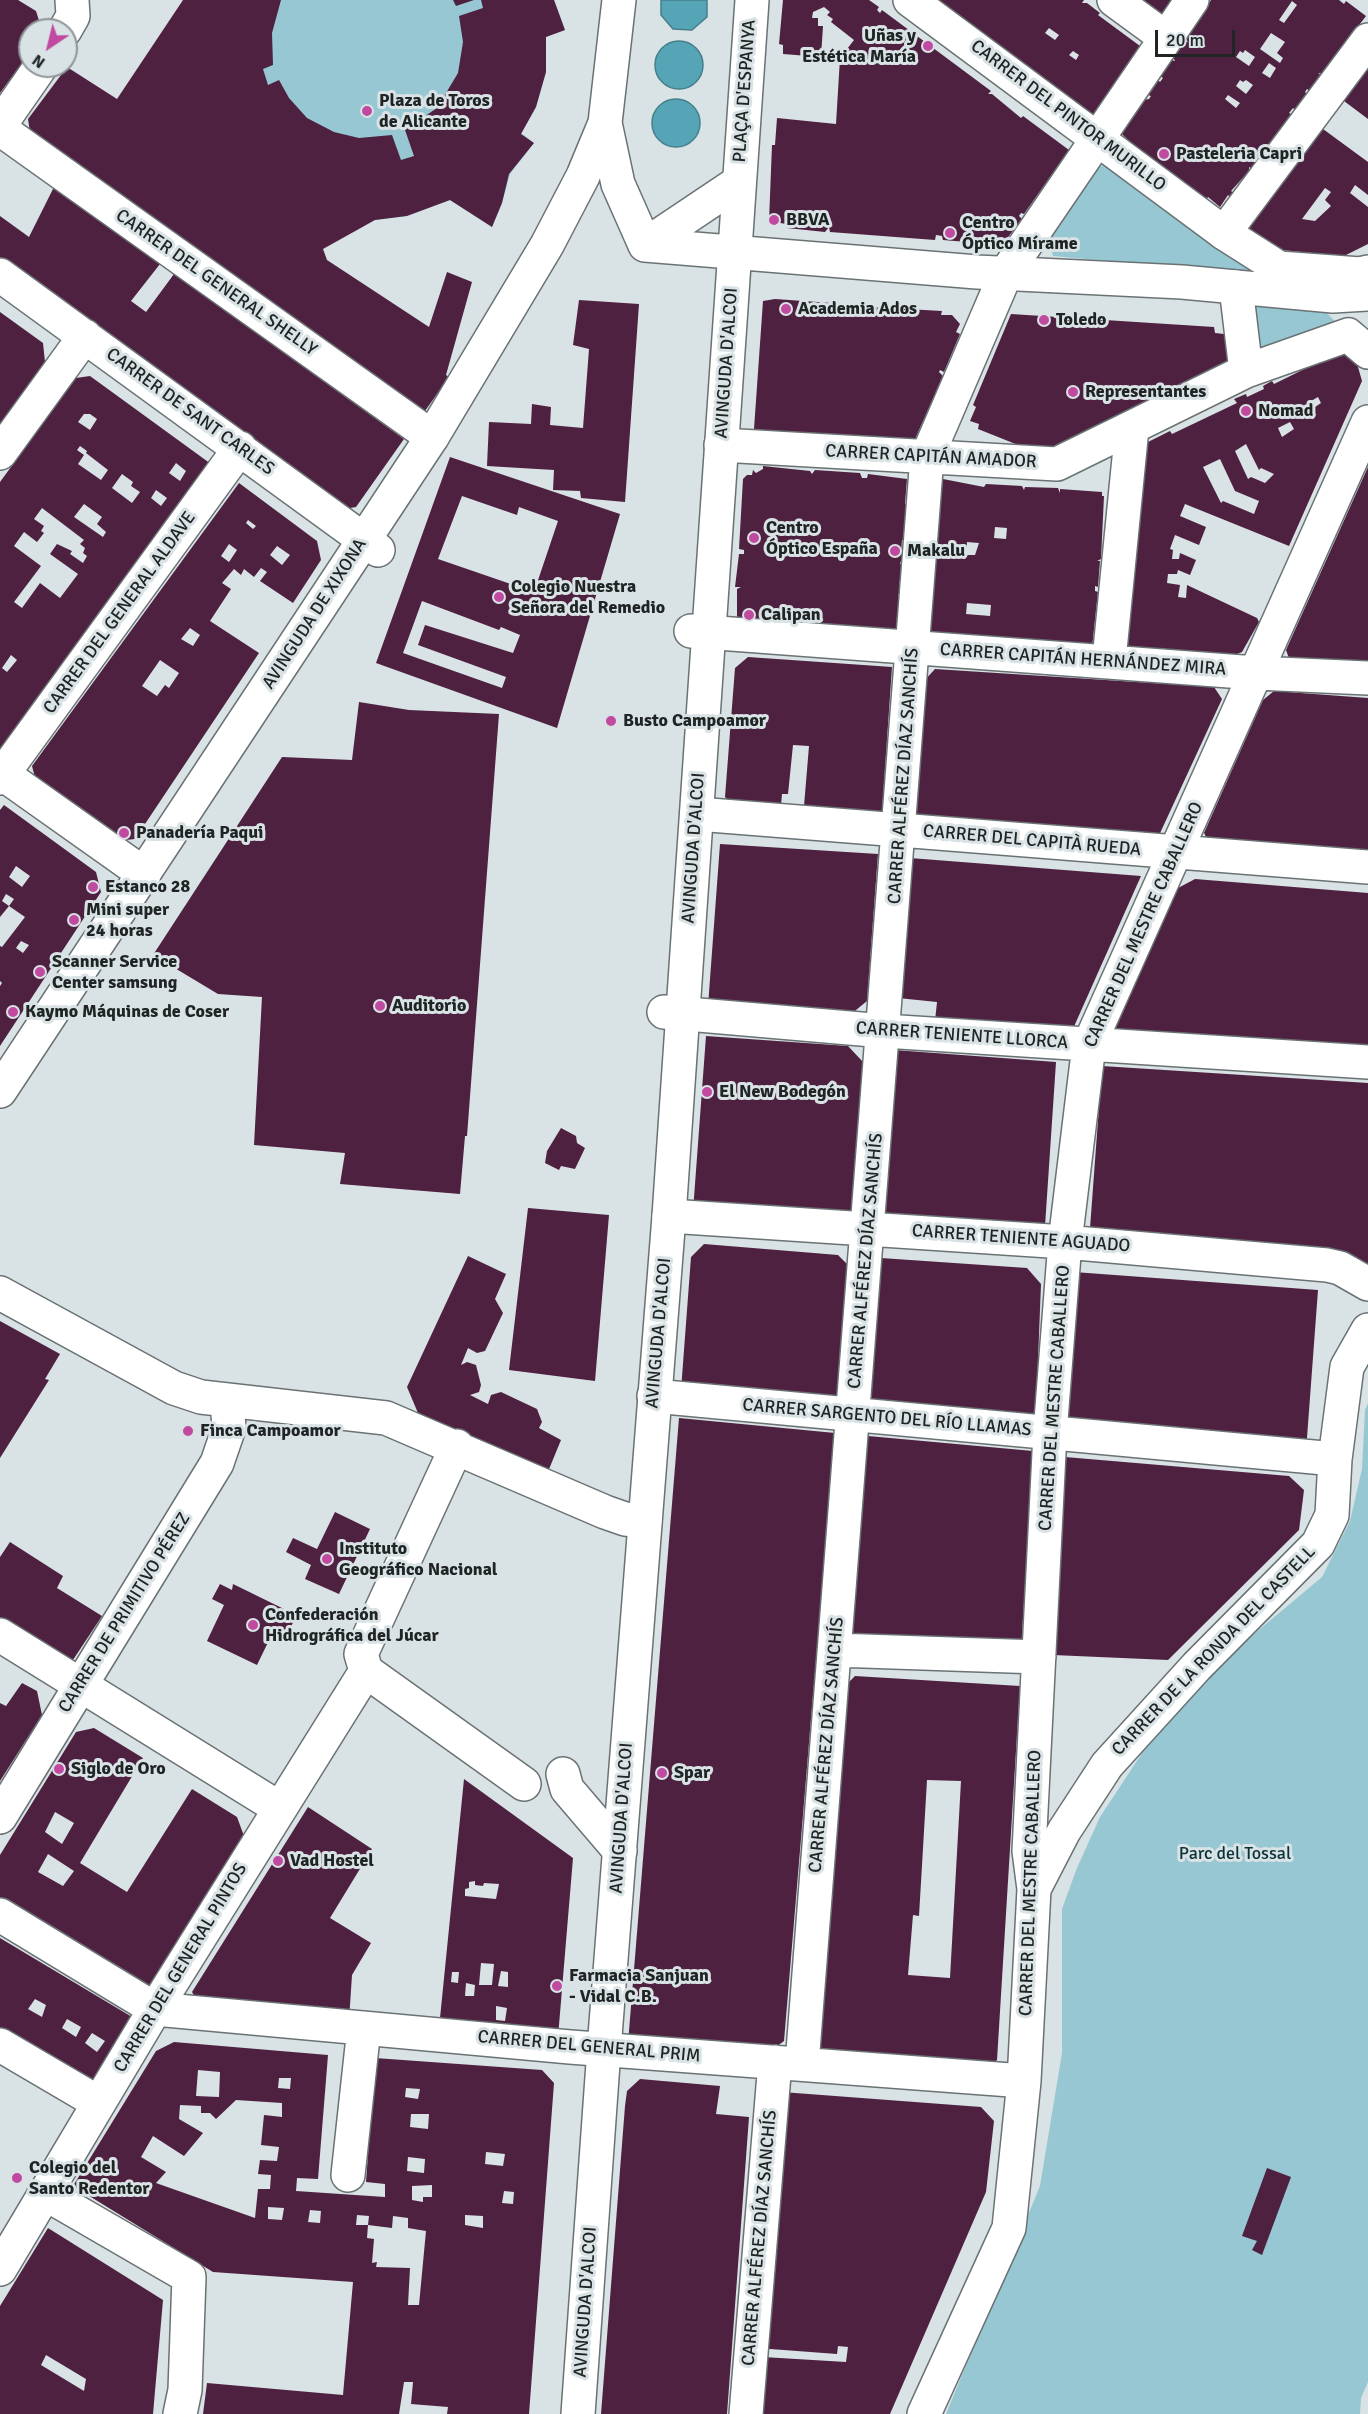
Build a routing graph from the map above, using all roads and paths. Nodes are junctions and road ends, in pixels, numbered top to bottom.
1 (619, 0) edge
2 (752, 0) edge
3 (910, 0) edge
4 (1114, 0) edge
5 (1192, 0) edge
6 (1166, 38) junction
7 (1368, 39) edge
8 (33, 78) edge
9 (605, 123) junction
10 (0, 127) edge
11 (1098, 138) junction
12 (739, 182) junction
13 (629, 206) junction
14 (674, 224) junction
15 (1224, 233) junction
16 (645, 245) junction
17 (734, 252) junction
18 (1368, 272) edge
19 (1006, 273) junction
20 (0, 275) edge
21 (1236, 287) junction
22 (1368, 294) edge
23 (1333, 296) junction
24 (85, 336) junction
25 (1367, 344) edge
26 (1246, 371) junction
27 (1368, 422) edge
28 (1132, 428) junction
29 (432, 437) junction
30 (721, 445) junction
31 (240, 448) junction
32 (0, 453) edge
33 (927, 458) junction
34 (371, 545) junction
35 (699, 632) junction
36 (914, 647) junction
37 (1109, 660) junction
38 (1256, 673) junction
39 (1368, 678) edge
40 (1, 774) edge
41 (697, 814) junction
42 (900, 830) junction
43 (1174, 854) junction
44 (1368, 867) edge
45 (144, 874) junction
46 (673, 1013) junction
47 (884, 1031) junction
48 (1089, 1045) junction
49 (1368, 1062) edge
50 (2, 1082) edge
51 (669, 1216) junction
52 (868, 1228) junction
53 (1065, 1242) junction
54 (1368, 1284) edge
55 (0, 1293) edge
56 (1368, 1330) edge
57 (654, 1396) junction
58 (227, 1400) junction
59 (854, 1415) junction
60 (1050, 1433) junction
61 (457, 1446) junction
62 (1335, 1459) junction
63 (645, 1521) junction
64 (0, 1635) edge
65 (835, 1650) junction
66 (1039, 1658) junction
67 (366, 1671) junction
68 (81, 1685) junction
69 (563, 1774) dead end
70 (524, 1784) dead end
71 (279, 1808) junction
72 (0, 1817) edge
73 (620, 1851) junction
74 (1034, 1889) junction
75 (0, 1915) edge
76 (155, 2009) junction
77 (364, 2028) junction
78 (0, 2045) edge
79 (604, 2049) junction
80 (788, 2063) junction
81 (1024, 2081) junction
82 (99, 2103) junction
83 (348, 2175) dead end
84 (44, 2193) junction
85 (0, 2269) edge
86 (183, 2402) edge
87 (578, 2414) edge
88 (746, 2414) edge
89 (924, 2414) edge

1 - 9 street
2 - 12 street, PLAÇA D'ESPANYA
3 - 11 street, CARRER DEL PINTOR MURILLO
4 - 6 street
5 - 6 street, CARRER ALFÉREZ DÍAZ SANCHÍS
6 - 11 street, CARRER ALFÉREZ DÍAZ SANCHÍS
7 - 15 street
8 - 10 street
9 - 13 street
9 - 29 street, AVINGUDA DE XIXONA
10 - 29 street, CARRER DEL GENERAL SHELLY
11 - 15 street, CARRER DEL PINTOR MURILLO
11 - 19 street, CARRER ALFÉREZ DÍAZ SANCHÍS
12 - 14 street, PLAÇA D'ESPANYA
12 - 17 street, PLAÇA D'ESPANYA
13 - 14 street
13 - 16 street
14 - 16 street, PLAÇA D'ESPANYA
15 - 18 street, CARRER DEL PINTOR MURILLO
16 - 17 street
17 - 19 street
17 - 30 street, AVINGUDA D'ALCOI
19 - 21 street
19 - 33 street, CARRER ALFÉREZ DÍAZ SANCHÍS
20 - 24 street, CARRER DE SANT CARLES
21 - 23 street
21 - 26 street
22 - 23 street
23 - 25 street
24 - 31 street, CARRER DE SANT CARLES
24 - 32 street
25 - 26 street, CARRER CAPITÁN AMADOR
26 - 28 street, CARRER CAPITÁN AMADOR
27 - 38 street, CARRER DEL MESTRE CABALLERO
28 - 33 street, CARRER CAPITÁN AMADOR
28 - 37 street
29 - 34 street, AVINGUDA DE XIXONA
30 - 33 street, CARRER CAPITÁN AMADOR
30 - 35 street, AVINGUDA D'ALCOI
31 - 34 street, CARRER DE SANT CARLES
31 - 40 street, CARRER DEL GENERAL ALDAVE
33 - 36 street, CARRER ALFÉREZ DÍAZ SANCHÍS
34 - 45 street, AVINGUDA DE XIXONA
35 - 36 street, CARRER CAPITÁN HERNÁNDEZ MIRA
35 - 41 street, AVINGUDA D'ALCOI
36 - 37 street, CARRER CAPITÁN HERNÁNDEZ MIRA
36 - 42 street, CARRER ALFÉREZ DÍAZ SANCHÍS
37 - 38 street, CARRER CAPITÁN HERNÁNDEZ MIRA
38 - 39 street, CARRER CAPITÁN HERNÁNDEZ MIRA
38 - 43 street, CARRER DEL MESTRE CABALLERO
40 - 45 street
41 - 42 street, CARRER DEL CAPITÀ RUEDA
41 - 46 street, AVINGUDA D'ALCOI
42 - 43 street, CARRER DEL CAPITÀ RUEDA
42 - 47 street, CARRER ALFÉREZ DÍAZ SANCHÍS
43 - 44 street, CARRER DEL CAPITÀ RUEDA
43 - 48 street, CARRER DEL MESTRE CABALLERO
45 - 50 street, AVINGUDA DE XIXONA
46 - 47 street, CARRER TENIENTE LLORCA
46 - 51 street, AVINGUDA D'ALCOI
47 - 48 street, CARRER TENIENTE LLORCA
47 - 52 street, CARRER ALFÉREZ DÍAZ SANCHÍS
48 - 49 street, CARRER TENIENTE LLORCA
48 - 53 street, CARRER DEL MESTRE CABALLERO
51 - 52 street, CARRER TENIENTE AGUADO
51 - 57 street, AVINGUDA D'ALCOI
52 - 53 street, CARRER TENIENTE AGUADO
52 - 59 street, CARRER ALFÉREZ DÍAZ SANCHÍS
53 - 54 street, CARRER TENIENTE AGUADO
53 - 60 street, CARRER DEL MESTRE CABALLERO
55 - 58 street
56 - 62 street, CARRER DE LA RONDA DEL CASTELL
57 - 59 street, CARRER SARGENTO DEL RÍO LLAMAS
57 - 63 street, AVINGUDA D'ALCOI
58 - 61 street
58 - 68 street, CARRER DE PRIMITIVO PÉREZ
59 - 60 street, CARRER SARGENTO DEL RÍO LLAMAS
59 - 65 street, CARRER ALFÉREZ DÍAZ SANCHÍS
60 - 62 street, CARRER SARGENTO DEL RÍO LLAMAS
60 - 66 street, CARRER DEL MESTRE CABALLERO
61 - 63 street
61 - 67 street
62 - 74 street, CARRER DE LA RONDA DEL CASTELL
63 - 73 street, AVINGUDA D'ALCOI
64 - 68 street
65 - 66 street
65 - 80 street, CARRER ALFÉREZ DÍAZ SANCHÍS
66 - 74 street, CARRER DEL MESTRE CABALLERO
67 - 70 street
67 - 71 street, CARRER DEL GENERAL PINTOS
68 - 71 street
68 - 72 street, CARRER DE PRIMITIVO PÉREZ
69 - 73 street
71 - 76 street, CARRER DEL GENERAL PINTOS
73 - 79 street, AVINGUDA D'ALCOI
74 - 81 street, CARRER DEL MESTRE CABALLERO
75 - 76 street
76 - 77 street, CARRER DEL GENERAL PRIM
76 - 82 street, CARRER DEL GENERAL PINTOS
77 - 79 street, CARRER DEL GENERAL PRIM
77 - 83 street
78 - 82 street
79 - 80 street, CARRER DEL GENERAL PRIM
79 - 87 street, AVINGUDA D'ALCOI
80 - 81 street, CARRER DEL GENERAL PRIM
80 - 88 street, CARRER ALFÉREZ DÍAZ SANCHÍS
81 - 89 street, CARRER DEL MESTRE CABALLERO
82 - 84 street, CARRER DEL GENERAL PINTOS
84 - 85 street, CARRER DEL GENERAL PINTOS
84 - 86 street

